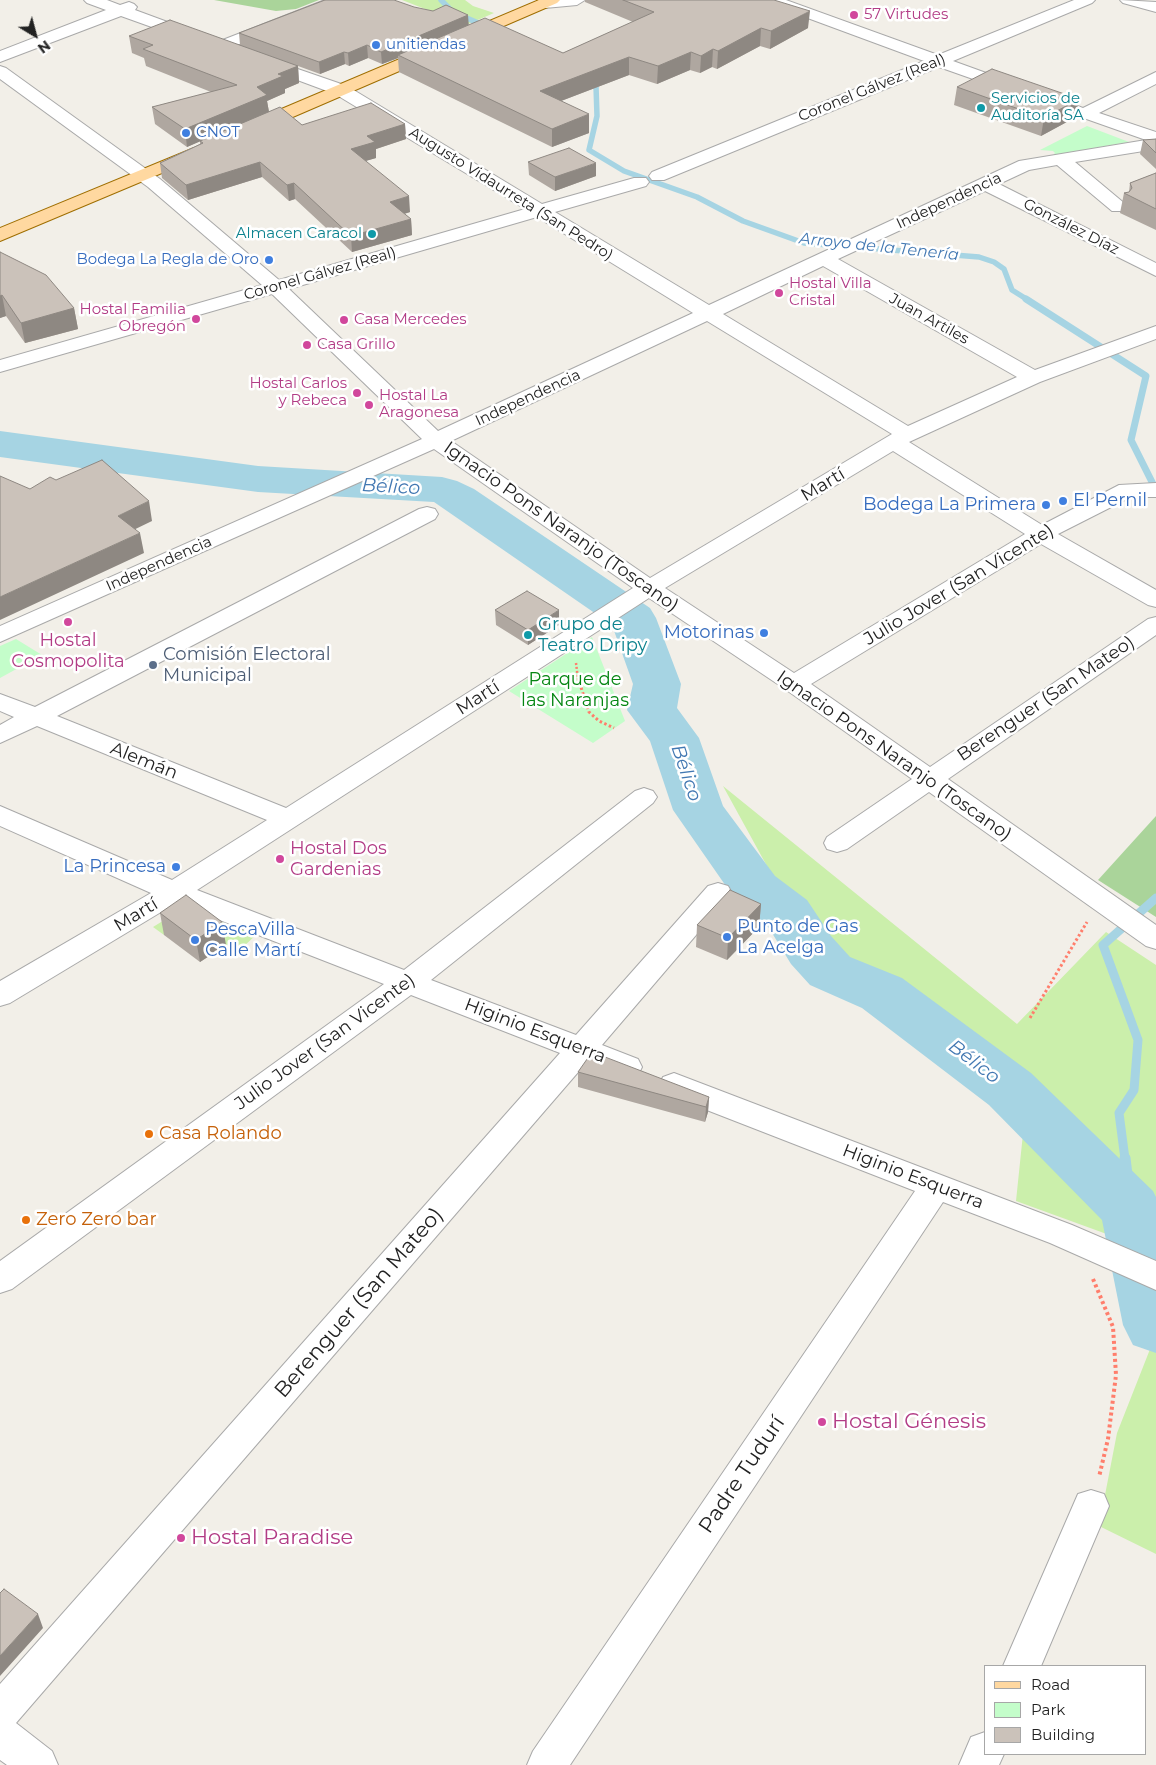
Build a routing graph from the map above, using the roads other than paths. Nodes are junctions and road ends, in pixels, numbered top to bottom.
1 (92, 0) edge
2 (145, 0) edge
3 (339, 0) edge
4 (578, 0) edge
5 (772, 0) edge
6 (1087, 0) edge
7 (1128, 0) edge
8 (548, 2) edge
9 (1156, 7) edge
10 (121, 10) junction
11 (221, 46) junction
12 (0, 57) edge
13 (937, 61) junction
14 (0, 71) edge
15 (1156, 77) edge
16 (341, 90) junction
17 (1084, 114) junction
18 (235, 135) edge
19 (1156, 138) edge
20 (1156, 144) edge
21 (210, 146) edge
22 (1060, 159) junction
23 (143, 174) junction
24 (986, 184) junction
25 (1118, 207) dead end
26 (538, 212) junction
27 (2, 233) edge
28 (830, 256) junction
29 (1156, 270) edge
30 (276, 287) junction
31 (707, 314) junction
32 (1156, 332) edge
33 (0, 366) edge
34 (1034, 378) junction
35 (901, 439) junction
36 (430, 443) junction
37 (1156, 490) edge
38 (427, 514) dead end
39 (1041, 534) junction
40 (643, 592) junction
41 (1156, 600) edge
42 (1156, 624) edge
43 (0, 635) edge
44 (794, 684) junction
45 (0, 702) edge
46 (36, 716) junction
47 (0, 735) edge
48 (928, 780) junction
49 (644, 797) dead end
50 (0, 815) edge
51 (289, 819) junction
52 (837, 843) dead end
53 (174, 892) junction
54 (718, 893) dead end
55 (1156, 939) edge
56 (408, 982) junction
57 (0, 995) edge
58 (581, 1049) junction
59 (936, 1186) junction
60 (1156, 1276) edge
61 (0, 1278) edge
62 (1091, 1506) road end
63 (1022, 1665) edge
64 (0, 1713) edge
65 (0, 1735) edge
66 (38, 1765) edge
67 (547, 1765) edge

1 - 10 street, Augusto Vidaurreta (San Pedro)
2 - 10 street
3 - 11 street
4 - 8 street
5 - 13 street
6 - 13 street, Coronel Gálvez (Real)
7 - 9 street
8 - 16 main road
10 - 11 street, Augusto Vidaurreta (San Pedro)
10 - 12 street
11 - 16 street, Augusto Vidaurreta (San Pedro)
13 - 17 street
13 - 26 street, Coronel Gálvez (Real)
14 - 23 street, Ignacio Pons Naranjo (Toscano)
15 - 17 street
16 - 18 main road
16 - 26 street, Augusto Vidaurreta (San Pedro)
17 - 19 street
20 - 22 street, Independencia
21 - 23 main road
22 - 24 street, Independencia
22 - 25 street
23 - 27 main road
23 - 30 street, Ignacio Pons Naranjo (Toscano)
24 - 28 street, Independencia
24 - 29 street, González Díaz
26 - 30 street, Coronel Gálvez (Real)
26 - 31 street, Augusto Vidaurreta (San Pedro)
28 - 31 street, Independencia
28 - 34 street, Juan Artiles
30 - 33 street, Coronel Gálvez (Real)
30 - 36 street, Ignacio Pons Naranjo (Toscano)
31 - 35 street, Augusto Vidaurreta (San Pedro)
31 - 36 street, Independencia
32 - 34 street, Martí
34 - 35 street, Martí
35 - 39 street, Augusto Vidaurreta (San Pedro)
35 - 40 street, Martí
36 - 40 street, Ignacio Pons Naranjo (Toscano)
36 - 43 street, Independencia
37 - 39 street, Julio Jover (San Vicente)
38 - 46 street
39 - 41 street, Augusto Vidaurreta (San Pedro)
39 - 44 street, Julio Jover (San Vicente)
40 - 44 street, Ignacio Pons Naranjo (Toscano)
40 - 51 street, Martí
42 - 48 street, Berenguer (San Mateo)
44 - 48 street, Ignacio Pons Naranjo (Toscano)
45 - 46 street, Alemán
46 - 47 street
46 - 51 street, Alemán
48 - 52 street, Berenguer (San Mateo)
48 - 55 street, Ignacio Pons Naranjo (Toscano)
49 - 56 street, Julio Jover (San Vicente)
50 - 53 street, Higinio Esquerra
51 - 53 street, Martí
53 - 56 street, Higinio Esquerra
53 - 57 street, Martí
54 - 58 street, Berenguer (San Mateo)
56 - 58 street, Higinio Esquerra
56 - 61 street, Julio Jover (San Vicente)
58 - 59 street, Higinio Esquerra
58 - 64 street, Berenguer (San Mateo)
59 - 60 street, Higinio Esquerra
59 - 67 street, Padre Tudurí
62 - 63 street
65 - 66 street

